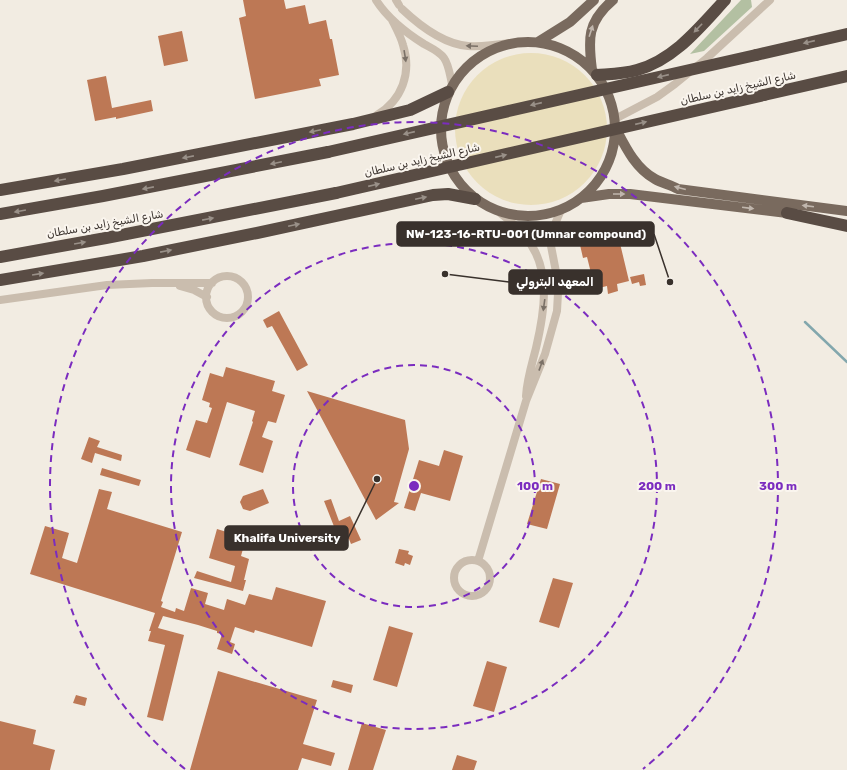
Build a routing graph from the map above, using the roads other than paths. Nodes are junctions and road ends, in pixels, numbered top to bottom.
1 (376, 0) edge
2 (594, 0) edge
3 (613, 0) edge
4 (726, 0) edge
5 (770, 0) edge
6 (399, 5) edge
7 (392, 20) junction
8 (847, 34) edge
9 (538, 42) junction
10 (511, 43) junction
11 (594, 72) junction
12 (847, 76) edge
13 (450, 88) junction
14 (615, 123) junction
15 (353, 124) junction
16 (0, 190) edge
17 (580, 198) junction
18 (475, 199) junction
19 (561, 210) junction
20 (847, 211) edge
21 (500, 212) junction
22 (787, 213) junction
23 (0, 214) edge
24 (847, 221) edge
25 (847, 226) edge
26 (0, 257) edge
27 (0, 280) edge
28 (169, 283) junction
29 (212, 283) junction
30 (207, 297) junction
31 (0, 300) edge
32 (526, 401) junction
33 (478, 561) junction

1 - 7 street
2 - 9 main road
11 -> 3 main road
4 -> 11 highway
5 - 14 street
10 -> 6 street
7 - 13 street
7 -> 15 street
8 -> 23 highway, bridge
9 - 10 main road
9 - 11 main road
10 - 13 main road
11 - 14 main road
26 -> 12 highway, شارع الشيخ زايد بن سلطان, bridge
13 - 15 highway
13 - 18 main road
14 - 17 main road
20 -> 14 main road
15 -> 16 highway
17 - 19 main road
17 -> 22 main road
18 - 21 main road
27 -> 18 highway
19 - 21 main road
32 -> 19 street
21 -> 32 street
22 - 24 highway
22 - 25 highway
28 - 29 street
28 - 30 street
28 - 31 street
29 - 30 street
29 - 30 street
32 - 33 street
33 - 33 street

